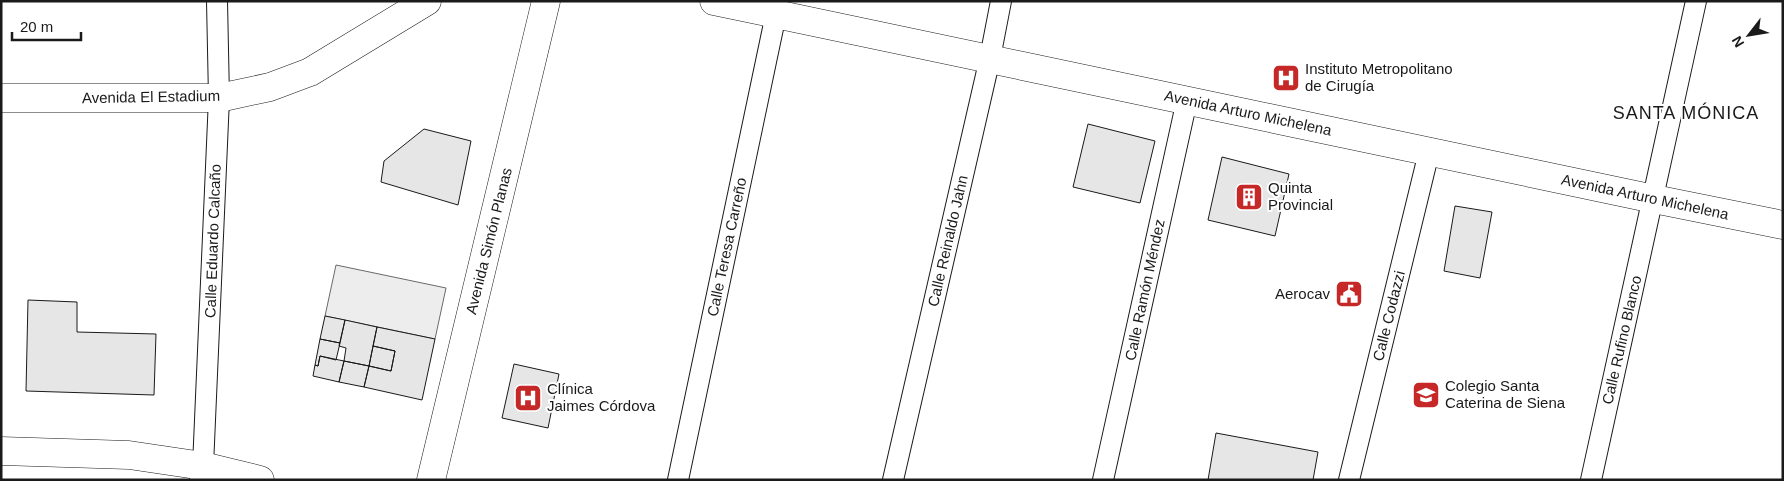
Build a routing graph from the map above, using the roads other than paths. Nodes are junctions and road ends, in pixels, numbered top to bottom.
1 (217, 1) edge
2 (427, 1) edge
3 (546, 1) edge
4 (714, 1) edge
5 (1001, 1) edge
6 (1696, 1) edge
7 (776, 14) junction
8 (990, 58) junction
9 (1, 98) edge
10 (219, 98) junction
11 (1187, 100) junction
12 (1429, 152) junction
13 (1654, 199) junction
14 (1783, 224) edge
15 (1, 451) edge
16 (201, 473) edge
17 (260, 480) edge
18 (431, 480) edge
19 (678, 480) edge
20 (893, 480) edge
21 (1103, 480) edge
22 (1349, 480) edge
23 (1591, 480) edge

1 - 10 street, Calle Eduardo Calcaño
2 - 10 street, Avenida El Estadium
3 - 18 street, Avenida Simón Planas
4 - 7 street, Avenida Arturo Michelena
5 - 8 street, Calle Reinaldo Jahn
6 - 13 street, Calle Rufino Blanco
7 - 8 street, Avenida Arturo Michelena
7 - 19 street, Calle Teresa Carreño
8 - 11 street, Avenida Arturo Michelena
8 - 20 street, Calle Reinaldo Jahn
9 - 10 street, Avenida El Estadium
10 - 16 street, Calle Eduardo Calcaño
11 - 12 street, Avenida Arturo Michelena
11 - 21 street, Calle Ramón Méndez
12 - 13 street, Avenida Arturo Michelena
12 - 22 street, Calle Codazzi
13 - 14 street, Avenida Arturo Michelena
13 - 23 street, Calle Rufino Blanco
15 - 16 street
16 - 17 street

